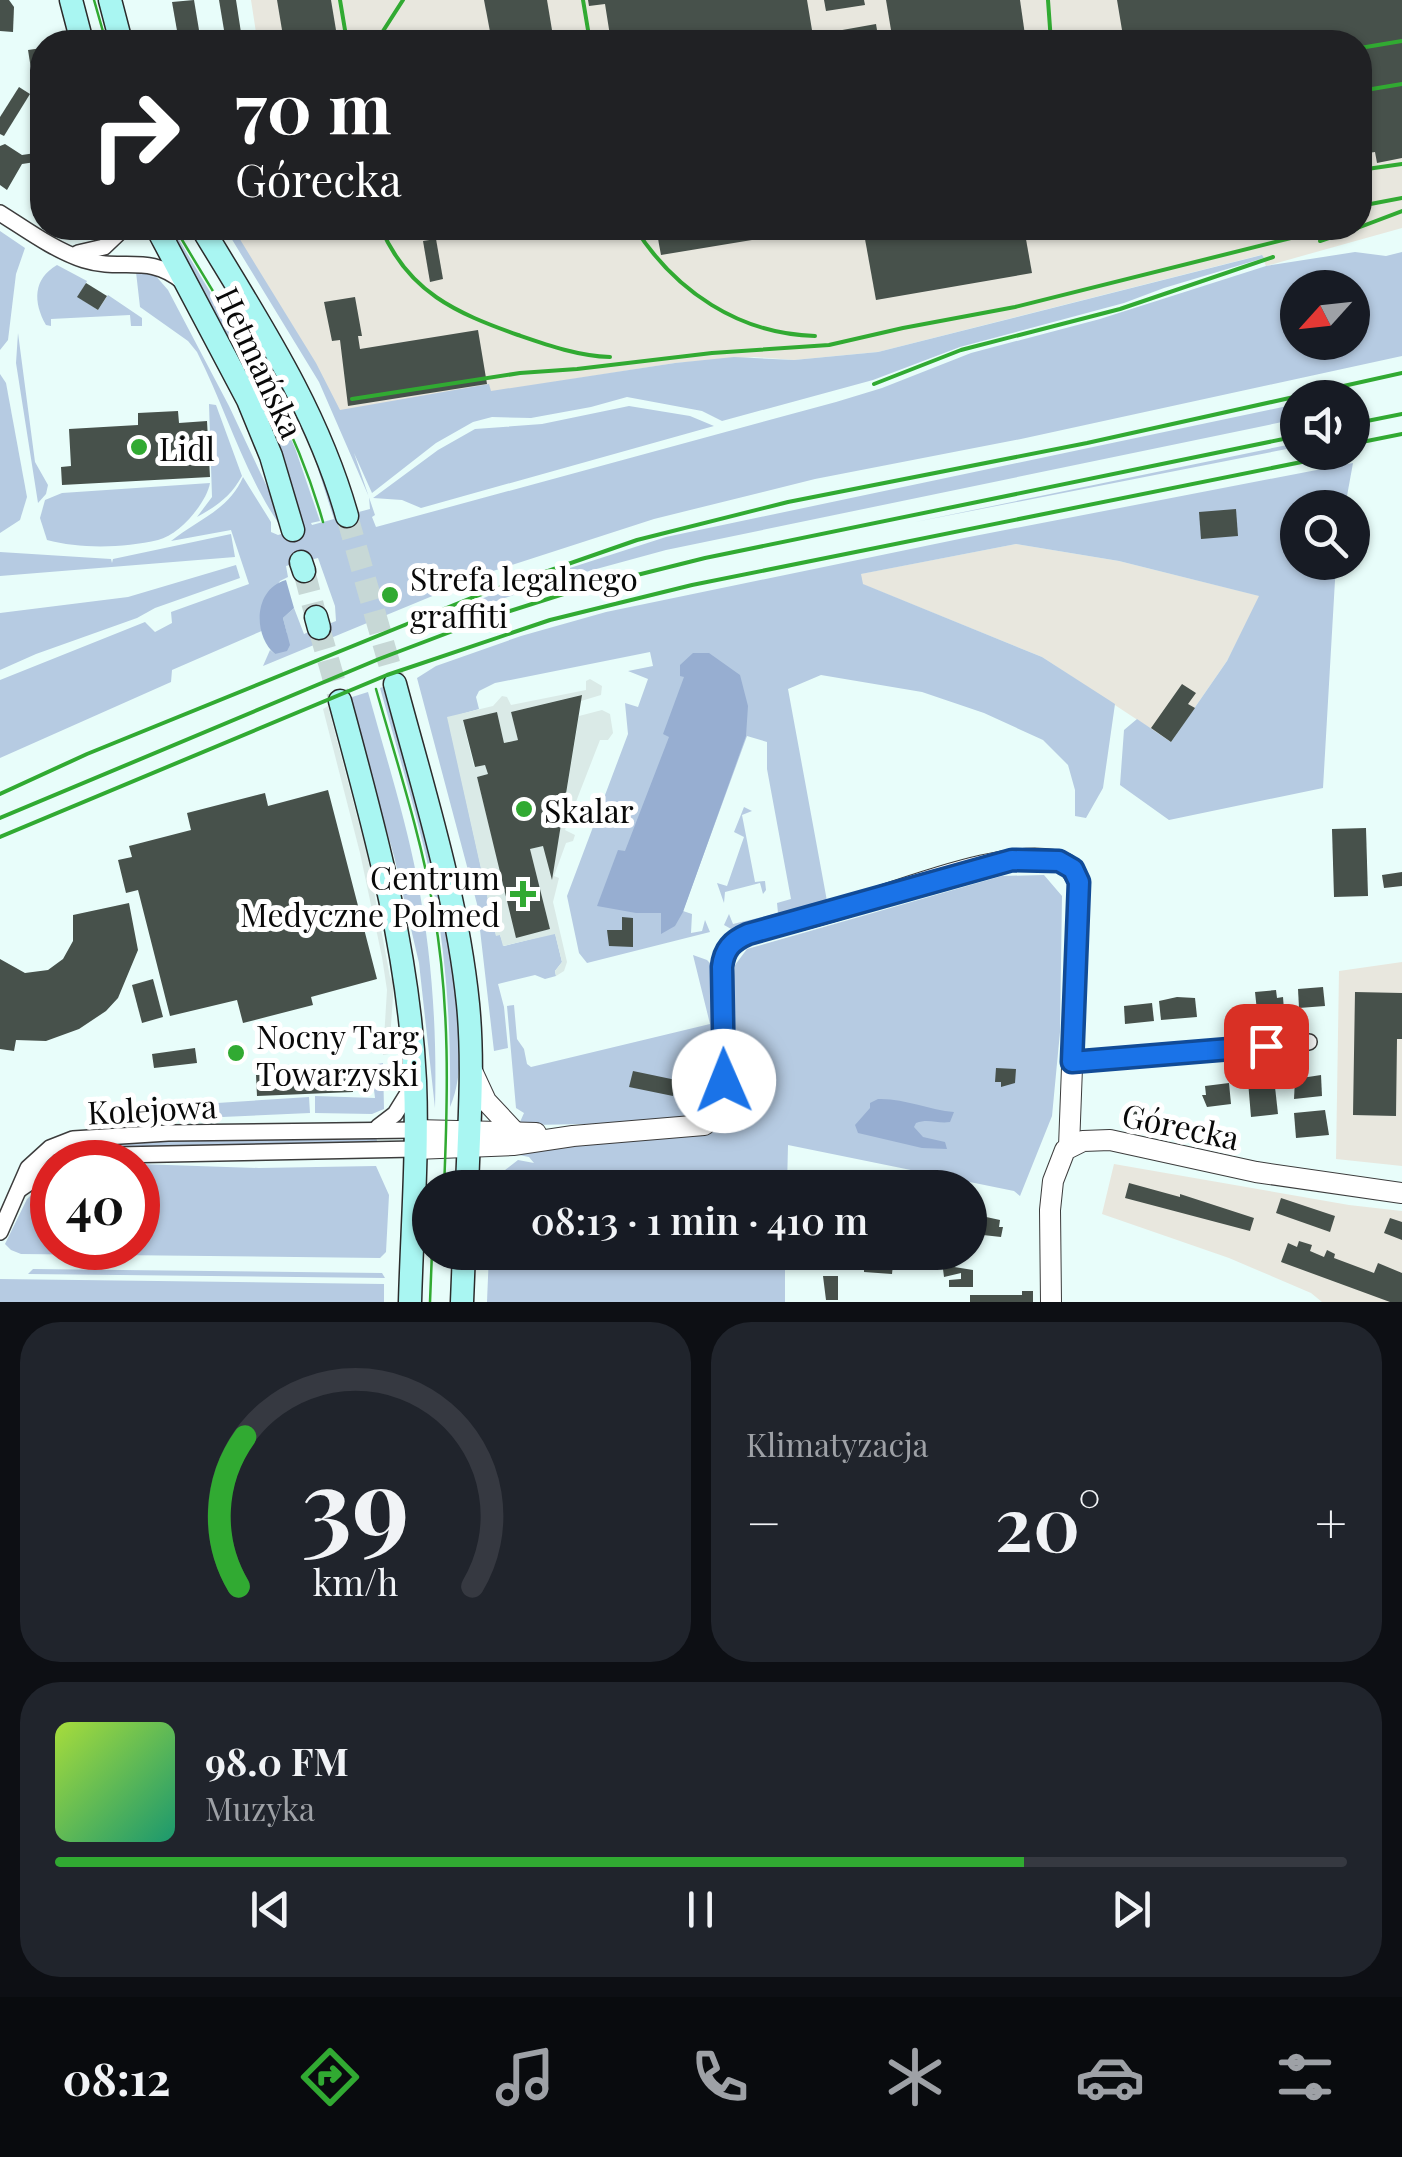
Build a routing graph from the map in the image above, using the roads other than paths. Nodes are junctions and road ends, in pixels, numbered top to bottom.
1 (72, 0) edge
2 (110, 0) edge
3 (79, 30) edge
4 (118, 30) edge
5 (0, 214) edge
6 (30, 231) edge
7 (46, 240) edge
8 (115, 240) edge
9 (163, 240) edge
10 (209, 240) edge
11 (69, 253) junction
12 (190, 290) junction
13 (346, 516) tunnel mouth
14 (293, 530) dead end
15 (395, 684) tunnel mouth
16 (340, 701) tunnel mouth
17 (1309, 1042) dead end
18 (1072, 1062) junction
19 (471, 1070) junction
20 (415, 1079) junction
21 (374, 1128) junction
22 (514, 1132) junction
23 (573, 1136) junction
24 (416, 1139) junction
25 (469, 1139) junction
26 (1069, 1147) junction
27 (160, 1154) edge
28 (468, 1170) edge
29 (30, 1183) edge
30 (17, 1192) junction
31 (1402, 1193) edge
32 (0, 1232) edge
33 (463, 1270) edge
34 (410, 1302) edge
35 (462, 1302) edge
36 (1050, 1302) edge

1 - 3 main road
2 - 4 main road
5 - 6 street
7 - 11 street
8 - 11 street
9 - 12 main road, Hetmańska
10 - 13 main road, Hetmańska
11 - 12 street
12 - 14 main road, Hetmańska
15 - 19 main road
16 - 20 main road
17 - 18 street
18 - 23 street
18 - 26 street
19 - 22 street
19 - 25 main road
20 - 21 street
20 - 24 main road
21 - 24 street, Kolejowa
21 - 30 street, Kolejowa
22 - 23 street
22 - 25 street
23 - 25 street
24 - 25 street
24 - 27 street, Kolejowa
24 - 34 main road
25 - 28 main road
26 - 31 street, Górecka
26 - 36 street
29 - 30 street
30 - 32 street, Kolejowa
33 - 35 main road

